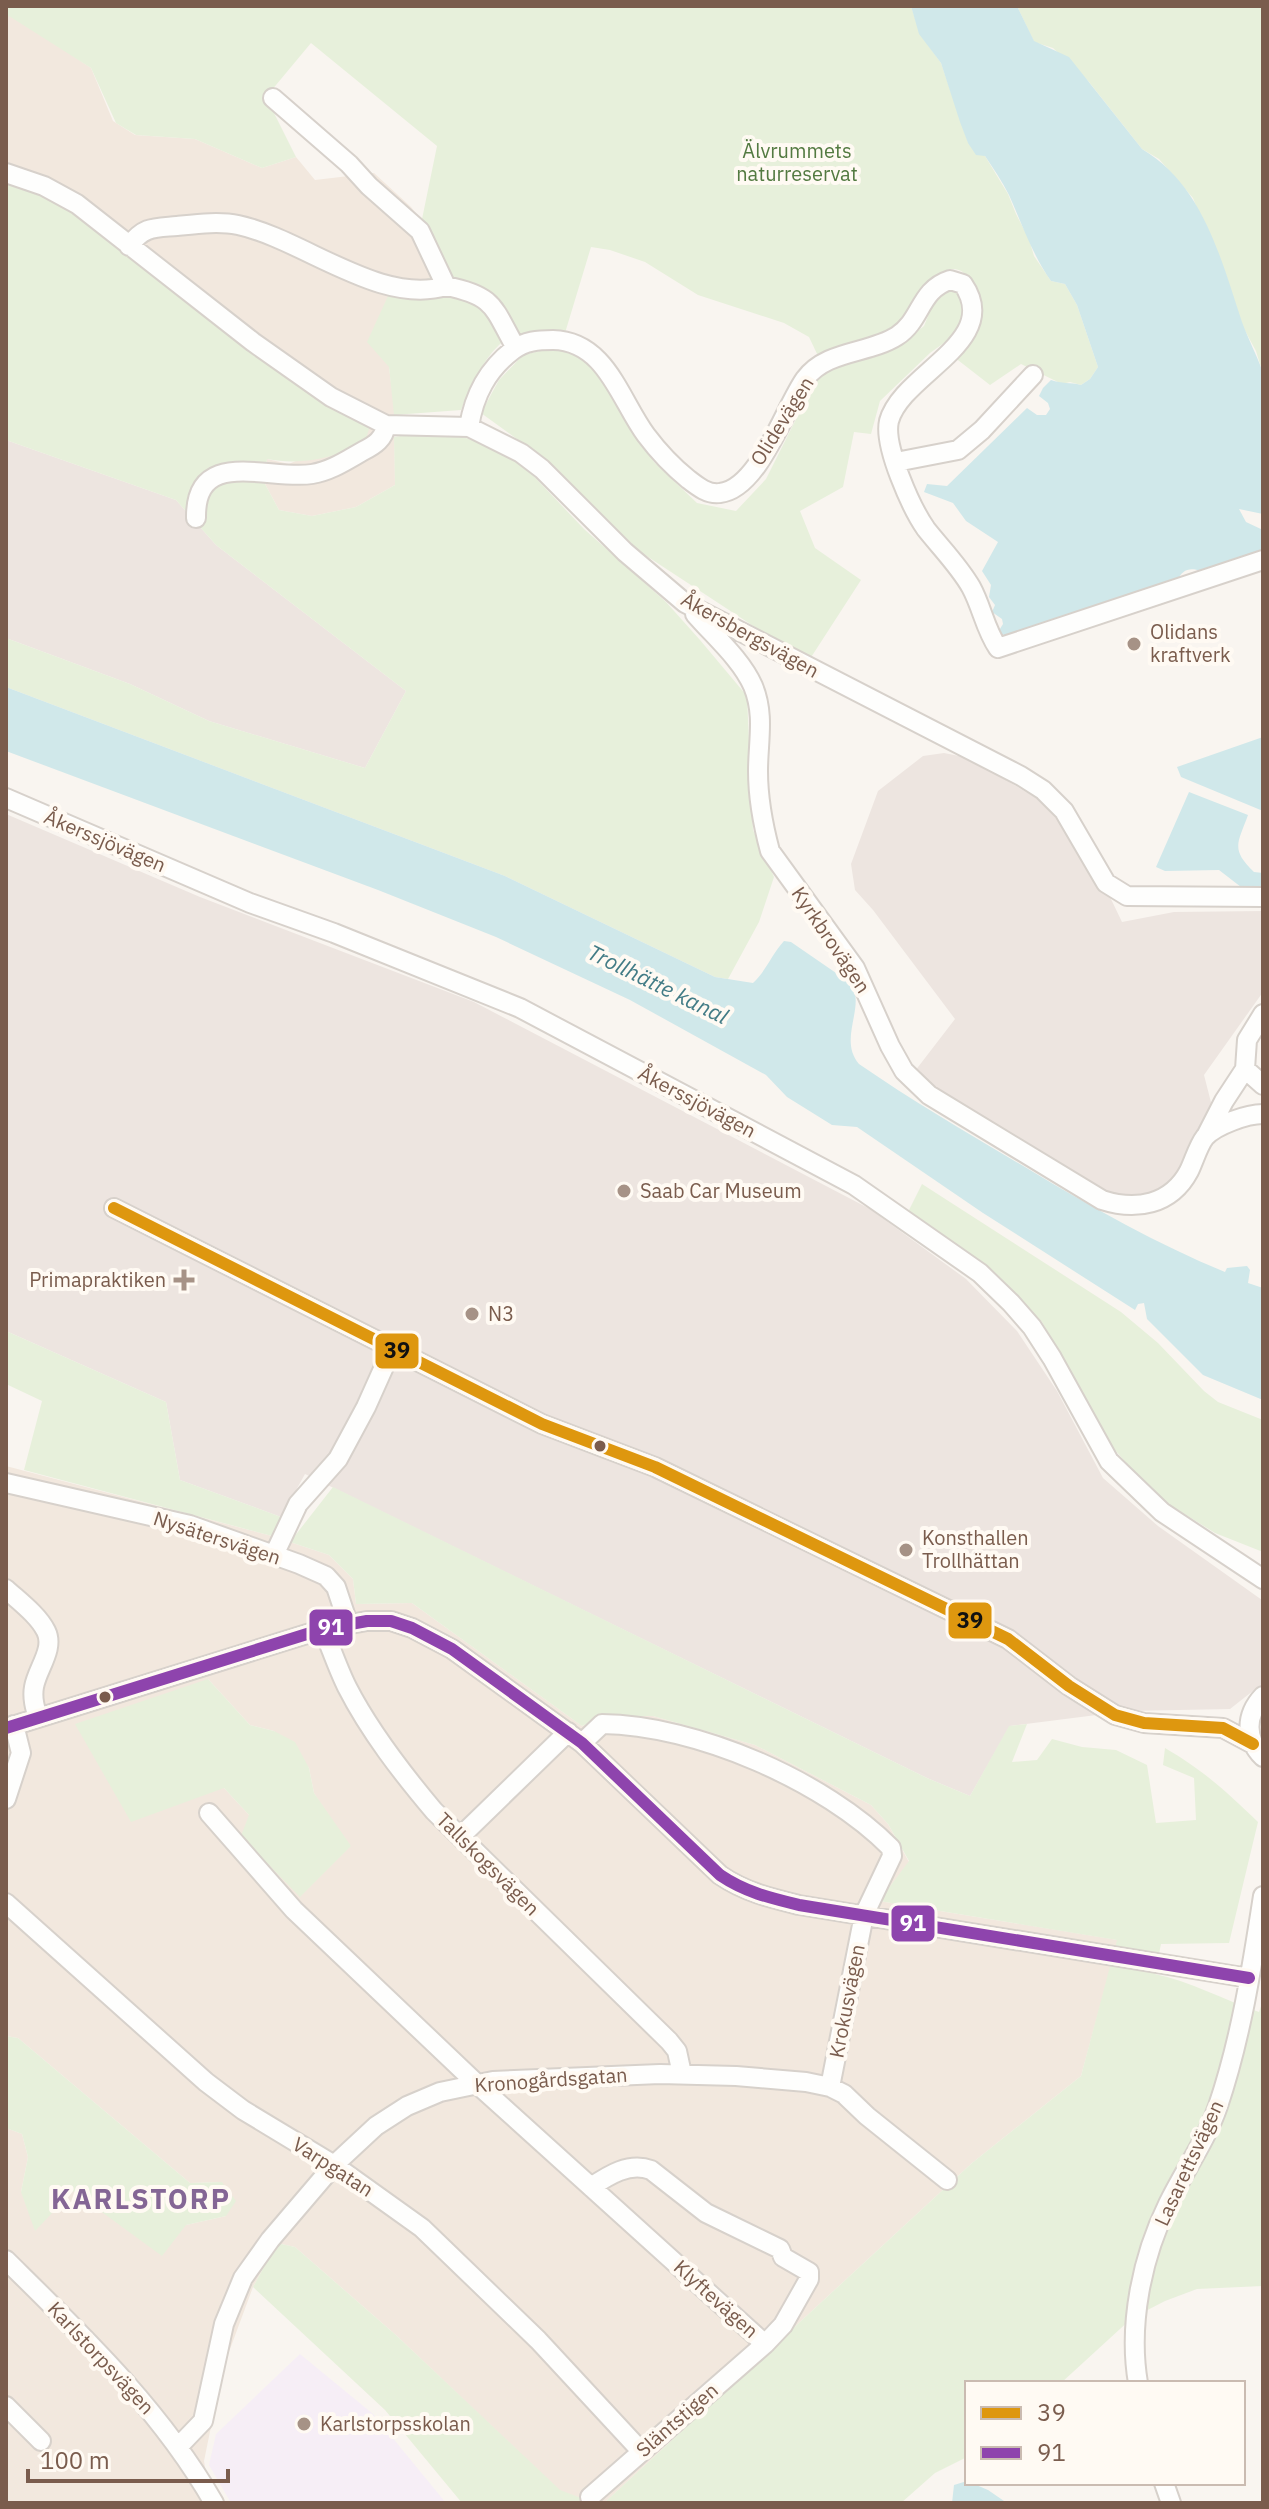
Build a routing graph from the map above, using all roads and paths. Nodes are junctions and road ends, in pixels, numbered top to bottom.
1 (273, 98) dead end
2 (6, 173) edge
3 (129, 246) junction
4 (446, 286) junction
5 (516, 348) junction
6 (1033, 375) dead end
7 (386, 425) junction
8 (469, 427) junction
9 (896, 462) junction
10 (196, 518) dead end
11 (1263, 560) edge
12 (685, 603) junction
13 (6, 798) edge
14 (1263, 897) edge
15 (1263, 1014) edge
16 (1245, 1069) junction
17 (1263, 1085) edge
18 (1263, 1114) edge
19 (1206, 1136) junction
20 (114, 1208) dead end
21 (392, 1349) junction
22 (6, 1483) edge
23 (274, 1555) junction
24 (1263, 1579) edge
25 (6, 1589) edge
26 (348, 1623) junction
27 (323, 1629) junction
28 (1263, 1696) edge
29 (1251, 1715) junction
30 (38, 1718) junction
31 (10, 1726) edge
32 (1223, 1728) junction
33 (575, 1737) junction
34 (1258, 1751) edge
35 (6, 1799) edge
36 (209, 1813) dead end
37 (461, 1836) junction
38 (1263, 1896) edge
39 (6, 1903) edge
40 (864, 1915) junction
41 (1249, 1978) junction
42 (682, 2074) junction
43 (476, 2083) junction
44 (830, 2087) junction
45 (334, 2165) junction
46 (947, 2180) dead end
47 (591, 2187) junction
48 (6, 2260) edge
49 (765, 2344) junction
50 (1138, 2381) edge
51 (6, 2406) edge
52 (41, 2441) dead end
53 (178, 2447) junction
54 (641, 2451) junction
55 (590, 2497) dead end
56 (214, 2503) edge

1 - 4 street
2 - 3 street, Åkersbergsvägen
3 - 4 street
3 - 7 street, Åkersbergsvägen
4 - 5 street
5 - 8 street
5 - 9 street, Olidevägen
6 - 9 street
7 - 8 street, Åkersbergsvägen
7 - 10 street
8 - 12 street, Åkersbergsvägen
9 - 11 street, Olidevägen
12 - 14 street, Åkersbergsvägen
12 - 19 street, Kyrkbrovägen
13 - 24 street, Åkerssjövägen
15 - 16 street, Kyrkbrovägen
16 - 17 street
16 - 19 street, Kyrkbrovägen
18 - 19 street
20 - 21 street
21 - 23 street
21 - 32 street
22 - 23 street, Nysätersvägen
23 - 26 street, Nysätersvägen
25 - 30 street
26 - 27 street
26 - 33 street
27 - 30 street
27 - 37 street, Tallskogsvägen
28 - 29 street
29 - 32 street
29 - 34 street
30 - 31 street
31 - 35 street
32 - 34 street
33 - 37 street
33 - 40 street
33 - 40 street, Krokusvägen
36 - 43 street, Klyftevägen
37 - 42 street, Tallskogsvägen
38 - 41 street, Lasarettsvägen
39 - 45 street, Varpgatan
40 - 41 street
40 - 44 street, Krokusvägen
41 - 50 street, Lasarettsvägen
42 - 43 street, Kronogårdsgatan
42 - 44 street, Kronogårdsgatan
43 - 45 street, Kronogårdsgatan
43 - 47 street, Klyftevägen
44 - 46 street, Kronogårdsgatan
45 - 53 street, Kronogårdsgatan
45 - 54 street, Varpgatan
47 - 49 street, Klyftevägen
47 - 49 street, Klyftevägen
48 - 53 street, Karlstorpsvägen
49 - 54 street, Släntstigen
51 - 52 street
53 - 56 street, Karlstorpsvägen
54 - 55 street, Släntstigen

